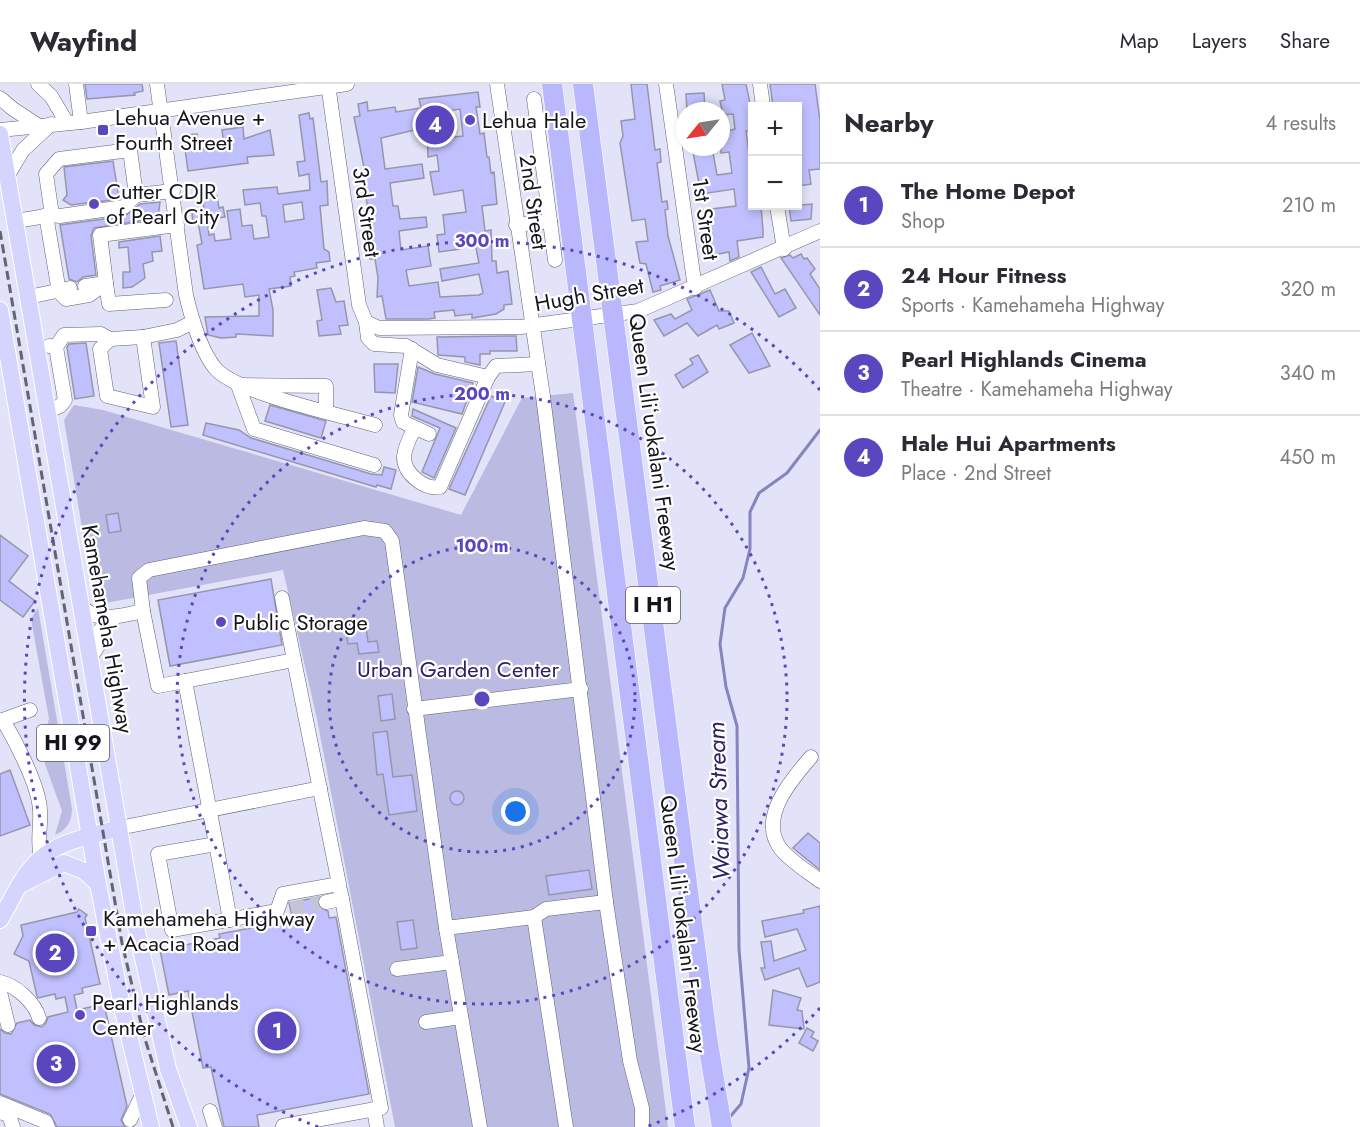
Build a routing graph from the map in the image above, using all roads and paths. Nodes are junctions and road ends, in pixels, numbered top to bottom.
1 (39, 84) edge
2 (76, 84) edge
3 (157, 84) edge
4 (348, 84) edge
5 (497, 84) edge
6 (552, 84) edge
7 (583, 84) edge
8 (666, 84) edge
9 (760, 84) edge
10 (328, 85) edge
11 (0, 98) edge
12 (534, 99) dead end
13 (762, 102) edge
14 (161, 110) junction
15 (81, 122) junction
16 (67, 123) junction
17 (45, 125) junction
18 (0, 130) edge
19 (0, 134) edge
20 (8, 175) junction
21 (173, 191) junction
22 (136, 195) junction
23 (778, 210) edge
24 (49, 215) junction
25 (16, 220) junction
26 (550, 221) junction
27 (177, 225) junction
28 (516, 225) junction
29 (820, 231) edge
30 (784, 249) junction
31 (555, 260) dead end
32 (106, 283) junction
33 (85, 286) dead end
34 (696, 288) junction
35 (64, 290) junction
36 (28, 297) junction
37 (166, 300) dead end
38 (1, 319) edge
39 (193, 322) junction
40 (366, 322) junction
41 (531, 326) junction
42 (143, 336) junction
43 (110, 339) junction
44 (37, 346) junction
45 (56, 347) junction
46 (412, 349) junction
47 (538, 364) junction
48 (5, 371) edge
49 (488, 376) junction
50 (238, 386) junction
51 (48, 411) junction
52 (326, 411) junction
53 (375, 425) dead end
54 (414, 429) junction
55 (429, 434) dead end
56 (374, 465) dead end
57 (282, 598) dead end
58 (81, 605) junction
59 (143, 611) junction
60 (116, 617) junction
61 (90, 658) junction
62 (294, 660) junction
63 (185, 681) junction
64 (581, 689) junction
65 (414, 709) junction
66 (30, 710) dead end
67 (1, 721) edge
68 (811, 757) dead end
69 (320, 788) junction
70 (209, 810) junction
71 (119, 828) junction
72 (89, 837) junction
73 (216, 844) junction
74 (41, 857) junction
75 (820, 881) edge
76 (21, 884) junction
77 (98, 884) junction
78 (339, 884) junction
79 (342, 899) junction
80 (326, 902) tunnel mouth
81 (606, 902) junction
82 (534, 917) junction
83 (0, 920) edge
84 (230, 920) junction
85 (447, 928) junction
86 (452, 962) junction
87 (397, 969) dead end
88 (0, 982) edge
89 (0, 992) edge
90 (461, 1017) junction
91 (39, 1018) dead end
92 (426, 1022) dead end
93 (8, 1025) dead end
94 (143, 1093) junction
95 (0, 1103) edge
96 (374, 1109) junction
97 (210, 1111) dead end
98 (0, 1112) edge
99 (25, 1115) junction
100 (130, 1120) dead end
101 (317, 1123) edge
102 (283, 1126) edge
103 (15, 1127) edge
104 (48, 1127) edge
105 (151, 1127) edge
106 (189, 1127) edge
107 (215, 1127) edge
108 (377, 1127) edge
109 (480, 1127) edge
110 (566, 1127) edge
111 (642, 1127) edge
112 (686, 1127) edge
113 (722, 1127) edge

1 - 16 street
2 - 15 street
3 - 14 street
4 - 10 street
5 - 28 street, 2nd Street
6 - 112 highway, Queen Liliʻuokalani Freeway / I H1, bridge
7 - 113 highway, Queen Liliʻuokalani Freeway / I H1, bridge
8 - 34 street, 1st Street
9 - 13 street
10 - 14 street
10 - 40 street, 3rd Street
11 - 17 street
12 - 26 street
14 - 15 street
14 - 21 street
15 - 16 street
16 - 17 street
17 - 18 street
17 - 20 street
19 - 20 main road, Kamehameha Highway / HI 99
20 - 25 main road, Kamehameha Highway / HI 99
21 - 22 street
21 - 27 street
22 - 24 street
22 - 24 street
23 - 30 street
24 - 25 street
24 - 35 street
25 - 36 main road, Kamehameha Highway / HI 99
26 - 28 street
26 - 31 street
27 - 32 street
27 - 39 street
28 - 41 street, 2nd Street
29 - 30 street, Hugh Street
30 - 34 street, Hugh Street
32 - 33 street
32 - 35 street
32 - 37 street
34 - 41 street, Hugh Street
35 - 36 street
36 - 44 main road, Kamehameha Highway / HI 99
38 - 48 main road, HI 99
39 - 42 street
39 - 50 street
40 - 41 street, Hugh Street
40 - 46 street, 3rd Street
41 - 47 street, 2nd Street
42 - 43 street
42 - 43 street
43 - 45 street
44 - 45 street
44 - 51 main road, Kamehameha Highway / HI 99
45 - 51 street
46 - 49 street
46 - 54 street
47 - 49 street
47 - 64 street, 2nd Street
48 - 72 main road, HI 99
49 - 54 street
50 - 52 street
50 - 52 street
50 - 56 street
51 - 58 main road, Kamehameha Highway / HI 99
52 - 53 street
54 - 55 street
57 - 62 street
58 - 60 street
58 - 61 main road, Kamehameha Highway / HI 99
59 - 60 street
59 - 63 street
59 - 65 street
60 - 61 street
61 - 71 main road, Kamehameha Highway / HI 99
62 - 63 street
62 - 69 street
63 - 70 street
64 - 65 street
64 - 81 street, 2nd Street
65 - 85 street
66 - 67 street
67 - 74 street
68 - 75 street
69 - 70 street
69 - 78 street
70 - 71 street
70 - 73 street
71 - 72 main road
71 - 106 main road, Kamehameha Highway / HI 99
72 - 74 main road
72 - 77 main road, HI 99
73 - 84 street
73 - 84 street
74 - 76 main road
76 - 77 main road
76 - 83 main road
77 - 94 main road, HI 99
78 - 79 street
78 - 84 street
79 - 80 street
79 - 96 street
81 - 82 street
81 - 111 street, 2nd Street
82 - 85 street
82 - 110 street
85 - 86 street
86 - 87 street
86 - 90 street
88 - 91 street
89 - 93 street
90 - 92 street
90 - 109 street
94 - 100 street
94 - 105 main road, HI 99
95 - 99 street
96 - 101 street
96 - 108 street
97 - 107 street
98 - 103 street
99 - 103 street
99 - 104 street
101 - 102 street

